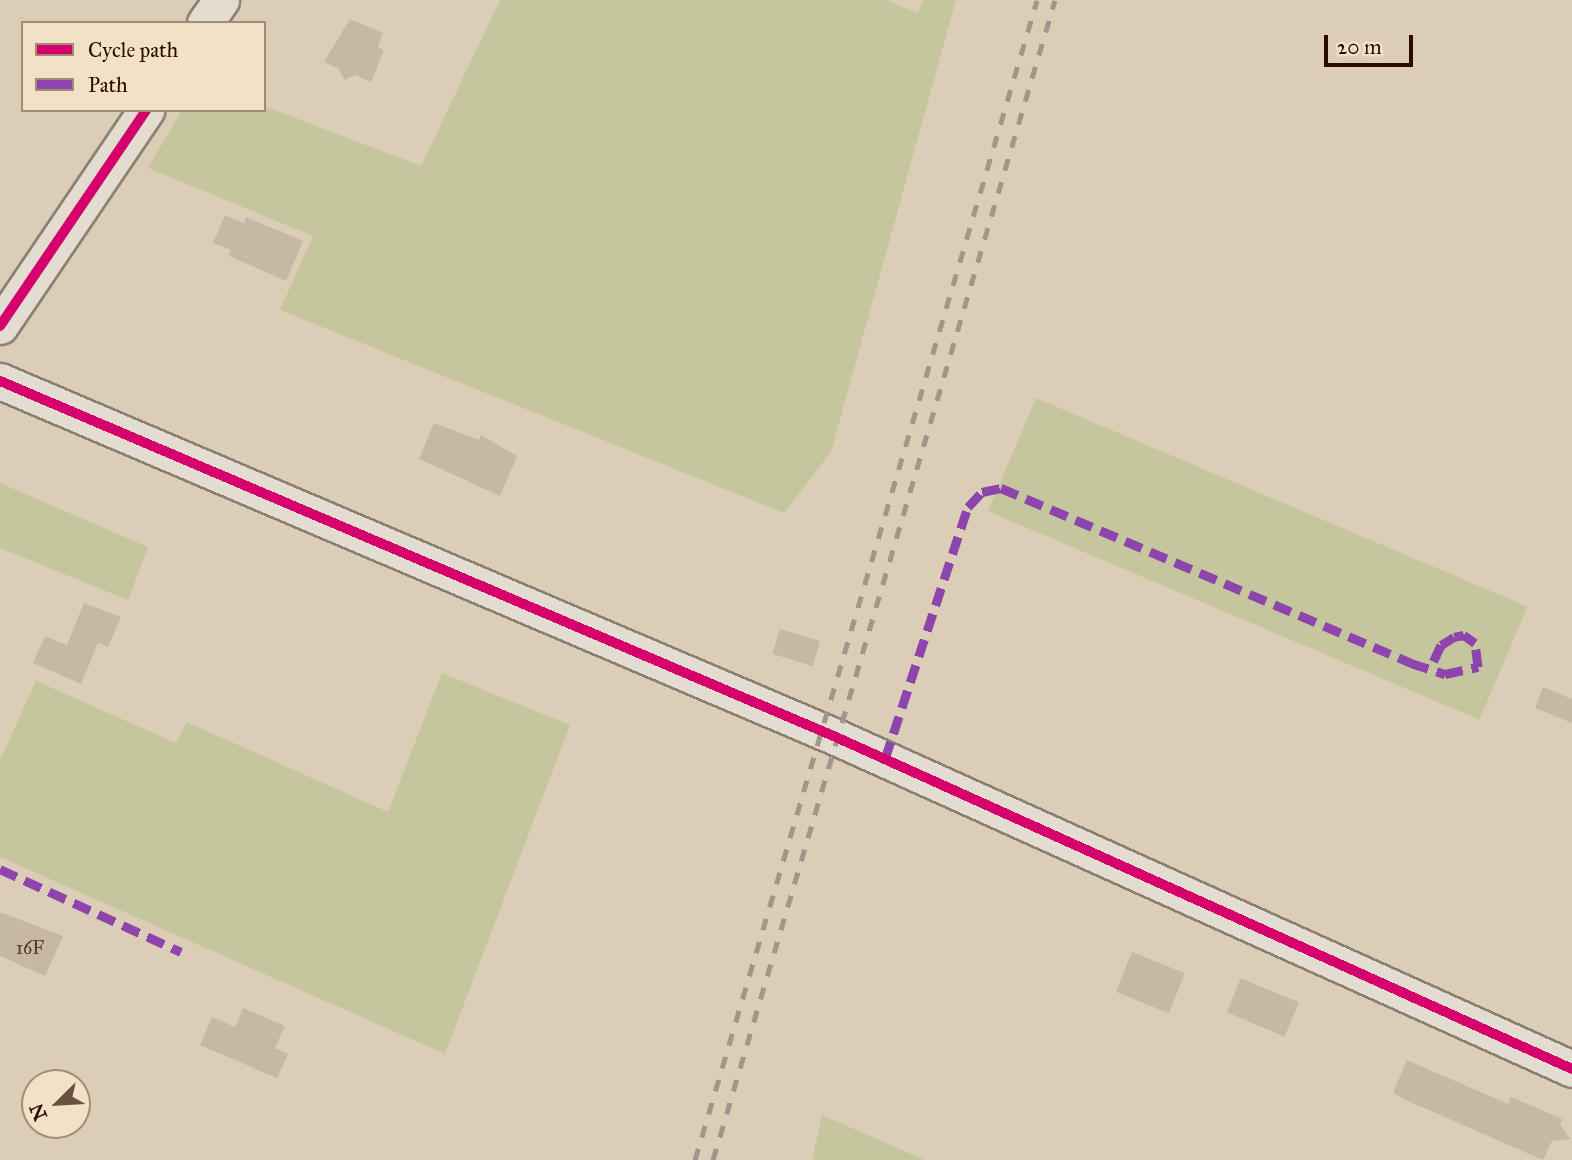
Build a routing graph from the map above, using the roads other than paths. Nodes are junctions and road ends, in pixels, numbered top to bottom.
1 (221, 0) edge
2 (206, 21) edge
3 (145, 112) edge
4 (0, 326) edge
5 (0, 381) edge
6 (1572, 1069) edge

1 - 2 street
3 - 4 street
5 - 6 street

